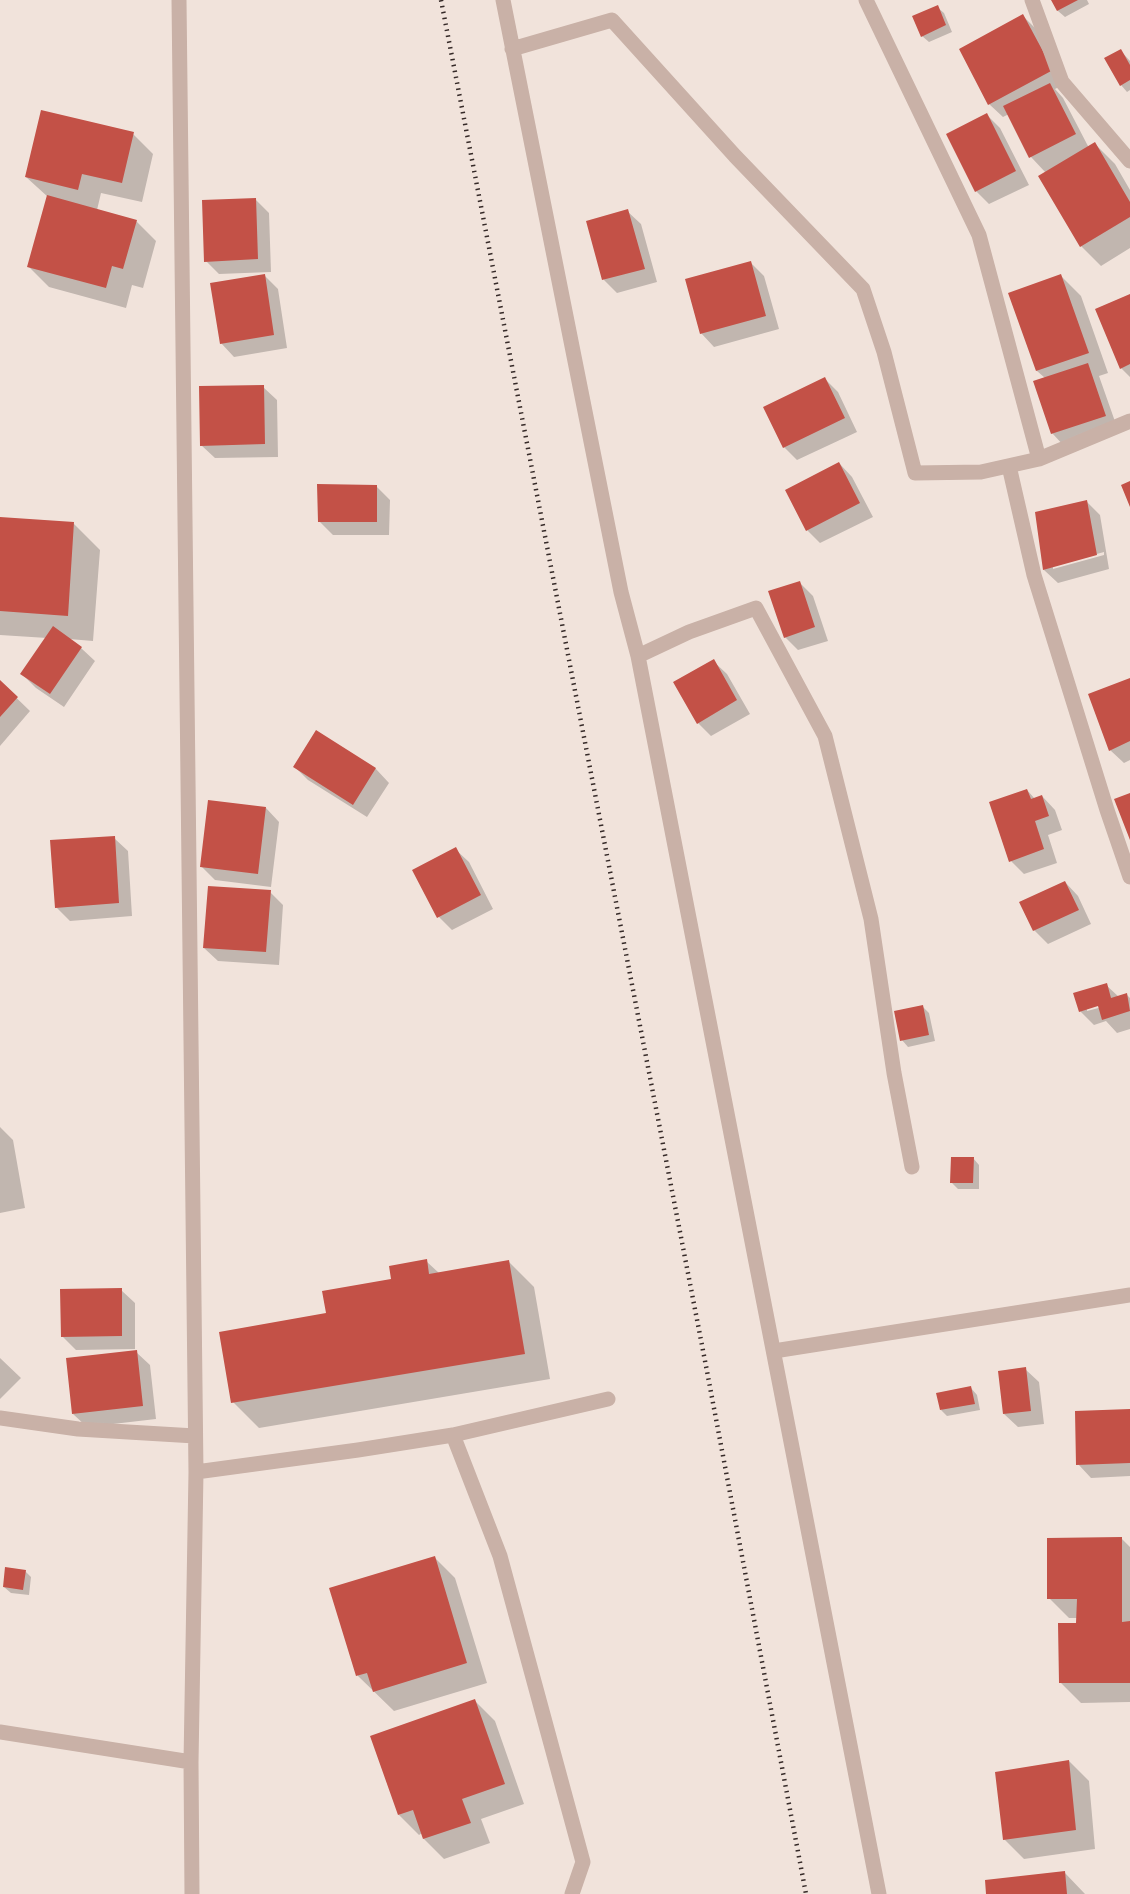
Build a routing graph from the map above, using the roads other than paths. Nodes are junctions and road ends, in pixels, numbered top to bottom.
1 (179, 0) edge
2 (503, 0) edge
3 (866, 0) edge
4 (1032, 0) edge
5 (512, 49) junction
6 (1130, 161) edge
7 (1130, 421) edge
8 (1039, 459) junction
9 (1009, 466) junction
10 (638, 656) junction
11 (1130, 877) edge
12 (912, 1167) dead end
13 (1130, 1295) edge
14 (774, 1351) junction
15 (608, 1399) dead end
16 (0, 1418) edge
17 (453, 1435) junction
18 (195, 1436) junction
19 (196, 1472) junction
20 (0, 1732) edge
21 (190, 1762) junction
22 (192, 1894) edge
23 (572, 1894) edge
24 (879, 1894) edge

1 - 18 street
2 - 5 street
3 - 8 street
4 - 6 street
5 - 9 street
5 - 10 street
7 - 8 street
8 - 9 street
9 - 11 street
10 - 12 street
10 - 14 street
13 - 14 street
14 - 24 street
15 - 17 street
16 - 18 street
17 - 19 street
17 - 23 street
18 - 19 street
19 - 21 street
20 - 21 street
21 - 22 street

